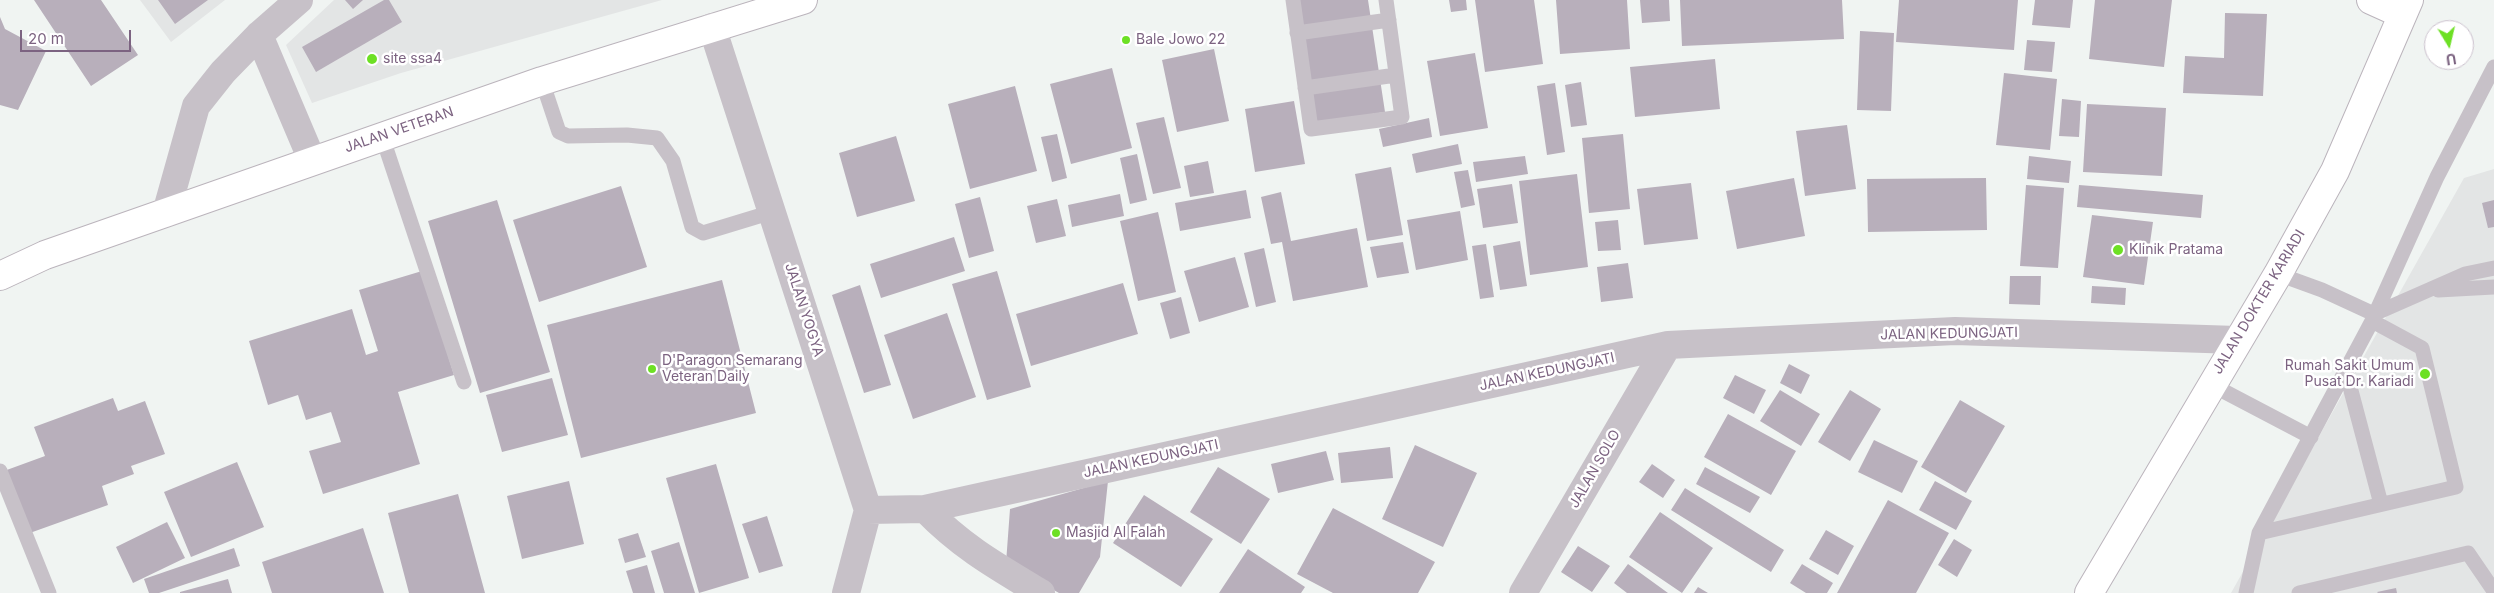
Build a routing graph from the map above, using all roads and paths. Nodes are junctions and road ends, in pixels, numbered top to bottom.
1 (299, 0) edge
2 (803, 0) edge
3 (1293, 0) edge
4 (1386, 0) edge
5 (2371, 0) edge
6 (2405, 7) edge
7 (1389, 20) junction
8 (712, 27) junction
9 (1297, 33) junction
10 (260, 35) junction
11 (2494, 67) edge
12 (1396, 75) junction
13 (542, 81) junction
14 (1305, 88) junction
15 (382, 136) junction
16 (312, 160) junction
17 (772, 212) junction
18 (166, 213) junction
19 (2494, 268) edge
20 (2278, 274) junction
21 (0, 276) edge
22 (2494, 287) edge
23 (2428, 290) junction
24 (2373, 318) junction
25 (2237, 340) junction
26 (1668, 345) junction
27 (2345, 368) junction
28 (464, 382) dead end
29 (2210, 384) junction
30 (2311, 437) junction
31 (0, 471) edge
32 (2381, 504) junction
33 (925, 509) junction
34 (868, 510) junction
35 (2259, 533) junction
36 (2494, 592) edge
37 (49, 593) edge
38 (846, 593) edge
39 (1041, 593) edge
40 (1522, 593) edge
41 (2089, 593) edge
42 (2246, 593) edge
43 (2299, 593) edge

1 - 10 street
2 - 8 main road, JALAN VETERAN
3 - 9 lane
4 - 7 lane
5 - 6 main road
6 - 20 main road, JALAN DOKTER KARIADI
7 - 9 lane
7 - 12 lane
8 - 13 main road, JALAN VETERAN
8 - 17 street, JALAN YOGYA
9 - 14 lane
10 - 16 street
10 - 18 street
11 - 24 lane
12 - 14 lane
12 - 14 lane
13 - 15 main road, JALAN VETERAN
13 - 17 lane
15 - 16 main road, JALAN VETERAN
15 - 28 lane
16 - 18 main road, JALAN VETERAN
17 - 34 street, JALAN YOGYA
18 - 21 main road, JALAN VETERAN
19 - 23 lane
20 - 24 lane
20 - 25 main road, JALAN DOKTER KARIADI
22 - 23 lane
23 - 24 lane
24 - 27 lane
24 - 32 lane
25 - 26 street, JALAN KEDUNGJATI
25 - 29 main road, JALAN DOKTER KARIADI
26 - 33 street, JALAN KEDUNGJATI
26 - 40 street, JALAN SOLO
27 - 30 lane
27 - 32 lane
29 - 30 lane
29 - 41 main road, JALAN DOKTER KARIADI
30 - 35 lane
31 - 37 lane
32 - 35 lane
33 - 34 street, JALAN KEDUNGJATI
33 - 39 street
34 - 38 street
35 - 42 lane
36 - 43 lane

